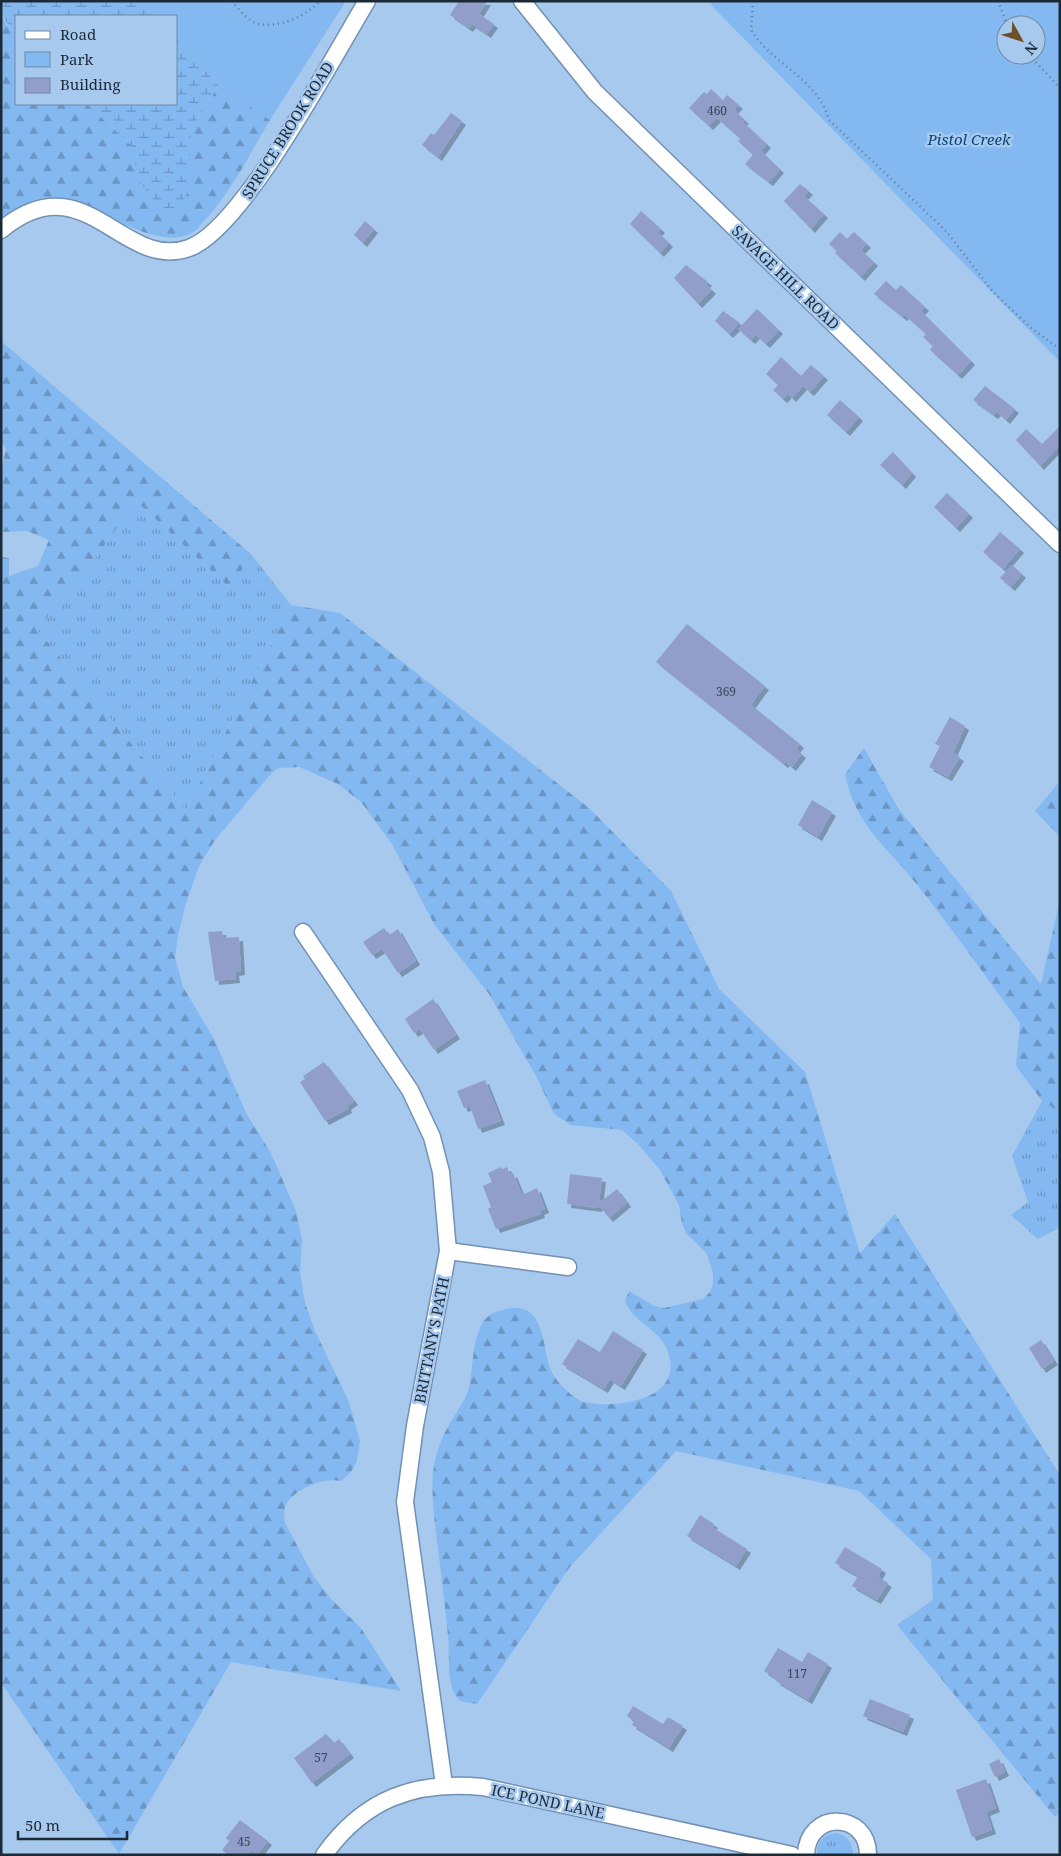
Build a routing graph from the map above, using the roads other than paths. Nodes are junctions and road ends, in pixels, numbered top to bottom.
1 (367, 1) edge
2 (522, 1) edge
3 (1, 230) edge
4 (1060, 544) edge
5 (303, 932) dead end
6 (448, 1251) junction
7 (568, 1267) dead end
8 (444, 1785) junction
9 (324, 1855) edge
10 (792, 1855) edge
11 (806, 1855) edge
12 (868, 1855) edge

1 - 3 street, SPRUCE BROOK ROAD
2 - 4 street, SAVAGE HILL ROAD
5 - 6 street, BRITTANY'S PATH
6 - 7 street
6 - 8 street, BRITTANY'S PATH
8 - 9 street, ICE POND LANE
8 - 10 street, ICE POND LANE
11 - 12 street

